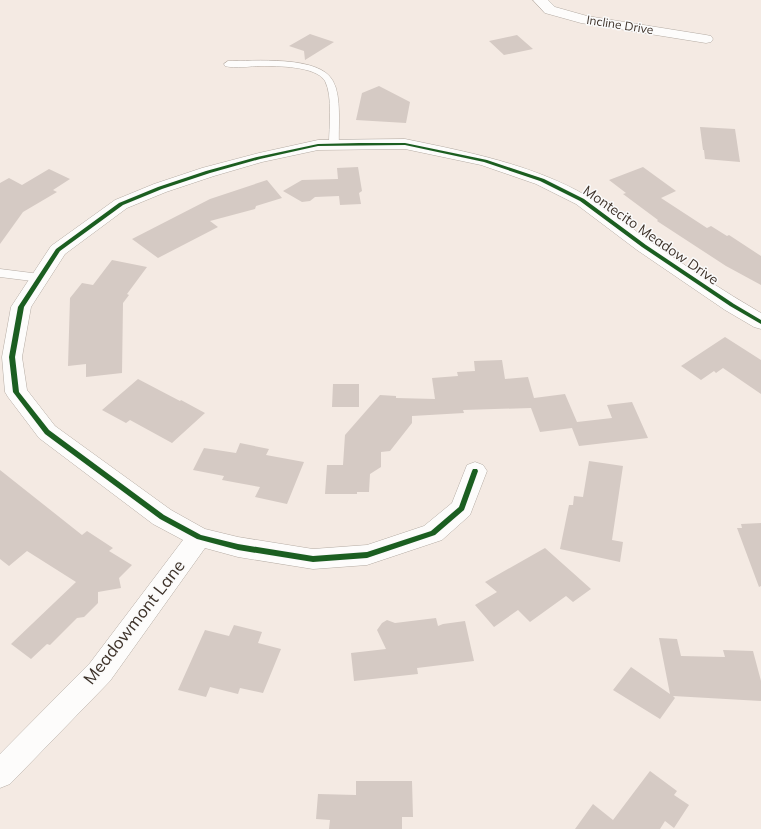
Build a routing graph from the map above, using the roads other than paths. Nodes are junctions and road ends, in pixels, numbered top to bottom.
1 (540, 0) edge
2 (706, 39) dead end
3 (228, 64) dead end
4 (334, 145) junction
5 (0, 273) edge
6 (40, 278) junction
7 (761, 322) edge
8 (475, 471) dead end
9 (199, 537) junction
10 (0, 774) edge

1 - 2 street, Incline Drive
3 - 4 lane
4 - 6 street, Montecito Meadow Drive
4 - 7 street, Montecito Meadow Drive
5 - 6 lane
6 - 9 street, Montecito Meadow Drive
8 - 9 street, Montecito Meadow Drive
9 - 10 street, Meadowmont Lane

